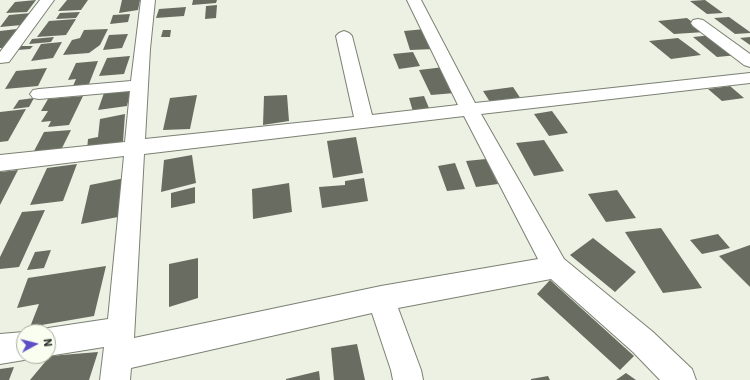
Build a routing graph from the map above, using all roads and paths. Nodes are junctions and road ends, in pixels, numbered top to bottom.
1 (47, 0) edge
2 (148, 0) edge
3 (414, 0) edge
4 (698, 23) dead end
5 (344, 36) dead end
6 (3, 59) dead end
7 (750, 62) edge
8 (750, 78) edge
9 (140, 85) junction
10 (39, 94) dead end
11 (469, 109) junction
12 (364, 121) junction
13 (135, 148) junction
14 (0, 163) edge
15 (555, 267) junction
16 (381, 299) junction
17 (56, 344) edge
18 (16, 347) edge
19 (0, 349) edge
20 (118, 356) edge
21 (408, 380) edge
22 (681, 380) edge

1 - 6 street
2 - 9 street
3 - 11 street
4 - 7 street
5 - 12 street
8 - 11 street
9 - 10 street
9 - 13 street
11 - 12 street
11 - 15 street
12 - 13 street
13 - 14 street
13 - 20 street
15 - 16 street
15 - 22 street
16 - 20 street
16 - 21 street
17 - 20 street
18 - 19 street

